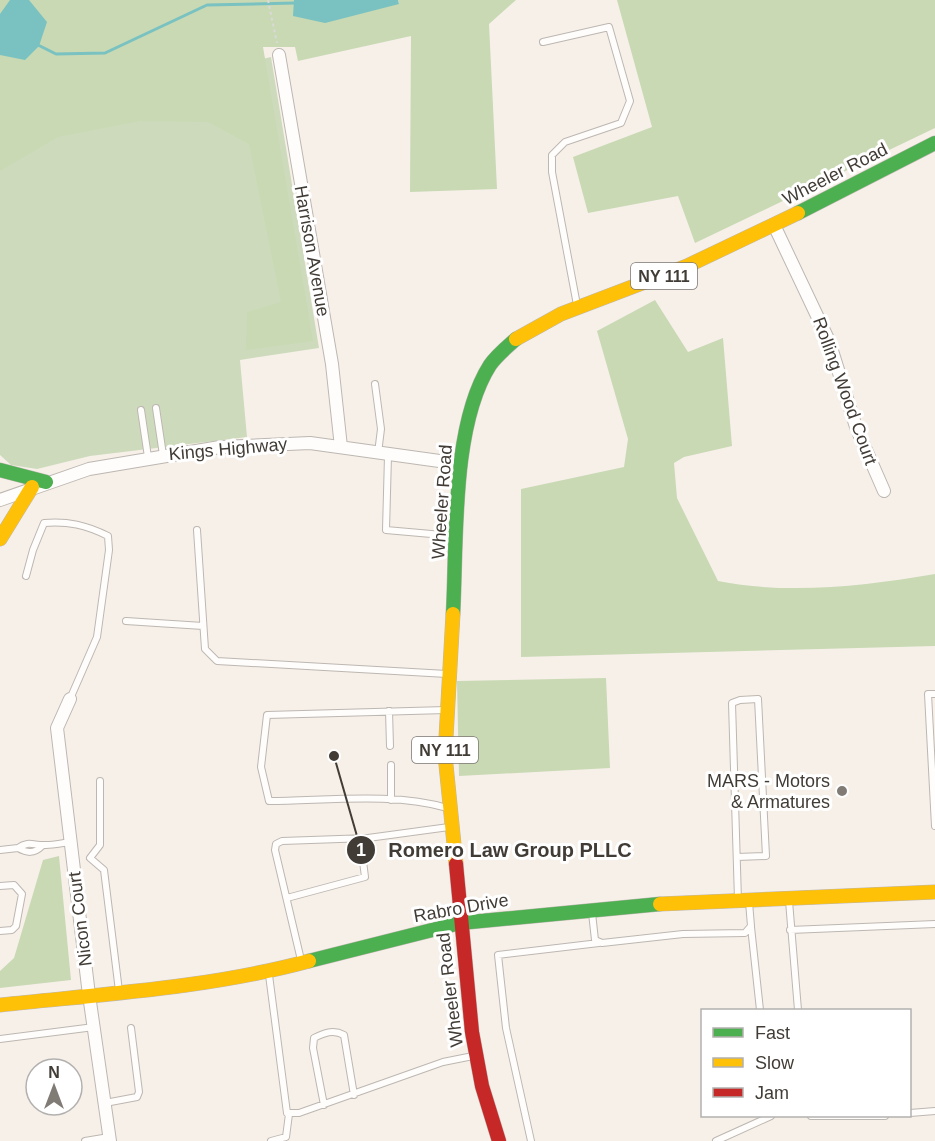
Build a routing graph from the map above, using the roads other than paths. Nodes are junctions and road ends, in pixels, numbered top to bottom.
1 (543, 42) dead end
2 (279, 55) road end
3 (935, 143) edge
4 (774, 225) junction
5 (578, 309) junction
6 (375, 384) dead end
7 (156, 408) dead end
8 (141, 410) dead end
9 (341, 447) junction
10 (164, 455) junction
11 (383, 455) junction
12 (148, 457) junction
13 (461, 464) junction
14 (0, 470) edge
15 (39, 484) junction
16 (884, 491) dead end
17 (0, 500) edge
18 (197, 530) dead end
19 (457, 537) junction
20 (0, 539) edge
21 (26, 576) dead end
22 (126, 621) dead end
23 (203, 626) junction
24 (448, 674) junction
25 (935, 694) edge
26 (70, 699) joint
27 (447, 710) junction
28 (389, 711) junction
29 (390, 746) dead end
30 (391, 765) dead end
31 (100, 781) dead end
32 (391, 800) junction
33 (450, 809) junction
34 (935, 826) edge
35 (451, 827) junction
36 (360, 838) junction
37 (71, 842) junction
38 (0, 850) edge
39 (737, 857) junction
40 (90, 858) junction
41 (73, 860) junction
42 (0, 886) edge
43 (935, 892) edge
44 (287, 898) junction
45 (789, 898) junction
46 (744, 900) junction
47 (592, 909) junction
48 (460, 923) junction
49 (935, 924) edge
50 (751, 926) junction
51 (790, 930) junction
52 (0, 931) edge
53 (599, 943) junction
54 (301, 964) junction
55 (269, 972) junction
56 (119, 992) junction
57 (89, 995) junction
58 (0, 1005) edge
59 (760, 1009) edge
60 (798, 1009) edge
61 (94, 1028) junction
62 (131, 1028) dead end
63 (0, 1041) edge
64 (476, 1055) junction
65 (354, 1095) junction
66 (105, 1103) junction
67 (324, 1105) junction
68 (935, 1111) edge
69 (911, 1113) edge
70 (289, 1114) junction
71 (769, 1117) edge
72 (110, 1139) edge
73 (85, 1141) edge
74 (271, 1141) edge
75 (499, 1141) edge
76 (531, 1141) edge
77 (716, 1141) edge

1 - 5 lane
2 - 9 street, Harrison Avenue
3 - 4 main road, Wheeler Road / NY 111
4 - 5 main road, Wheeler Road / NY 111
4 - 16 street, Rolling Wood Court
5 - 13 main road, Wheeler Road / NY 111
6 - 11 lane
7 - 10 lane
8 - 12 lane
9 - 10 street, Kings Highway
9 - 11 street, Kings Highway
10 - 12 street, Kings Highway
11 - 13 street, Kings Highway
11 - 19 lane
12 - 15 street, Kings Highway
13 - 19 main road, Wheeler Road / NY 111
14 - 15 main road
15 - 17 street, Kings Highway
15 - 20 main road
18 - 23 lane
19 - 24 main road, Wheeler Road / NY 111
21 - 26 lane
22 - 23 lane
23 - 24 lane
24 - 27 main road, Wheeler Road / NY 111
25 - 34 lane
26 - 37 street, Nicon Court
27 - 28 lane
27 - 33 main road, Wheeler Road / NY 111
28 - 29 lane
28 - 32 lane
30 - 32 lane
31 - 40 lane
32 - 33 lane
33 - 35 main road, Wheeler Road / NY 111
35 - 36 lane
35 - 48 main road, Wheeler Road / NY 111
36 - 44 lane
36 - 44 lane
37 - 38 lane
37 - 41 street, Nicon Court
39 - 39 lane
39 - 46 lane
40 - 41 lane
40 - 56 lane
41 - 57 street, Nicon Court
42 - 52 lane
43 - 45 main road, Rabro Drive
44 - 54 lane
45 - 46 main road, Rabro Drive
45 - 51 lane
46 - 47 main road, Rabro Drive
46 - 50 lane
47 - 48 main road, Rabro Drive
47 - 53 lane
48 - 54 main road, Rabro Drive
48 - 64 main road, Wheeler Road / NY 111
49 - 51 lane
50 - 53 lane
50 - 59 lane
51 - 60 lane
53 - 76 lane
54 - 55 main road, Rabro Drive
55 - 56 main road, Rabro Drive
55 - 70 lane
56 - 57 main road, Rabro Drive
57 - 58 main road, Rabro Drive
57 - 61 street, Nicon Court
61 - 63 lane
61 - 66 street, Nicon Court
62 - 66 lane
64 - 65 lane
64 - 75 main road, Wheeler Road / NY 111
65 - 67 lane
65 - 67 lane
66 - 72 street, Nicon Court
67 - 70 lane
68 - 69 lane
70 - 74 lane
71 - 77 lane
72 - 73 lane

